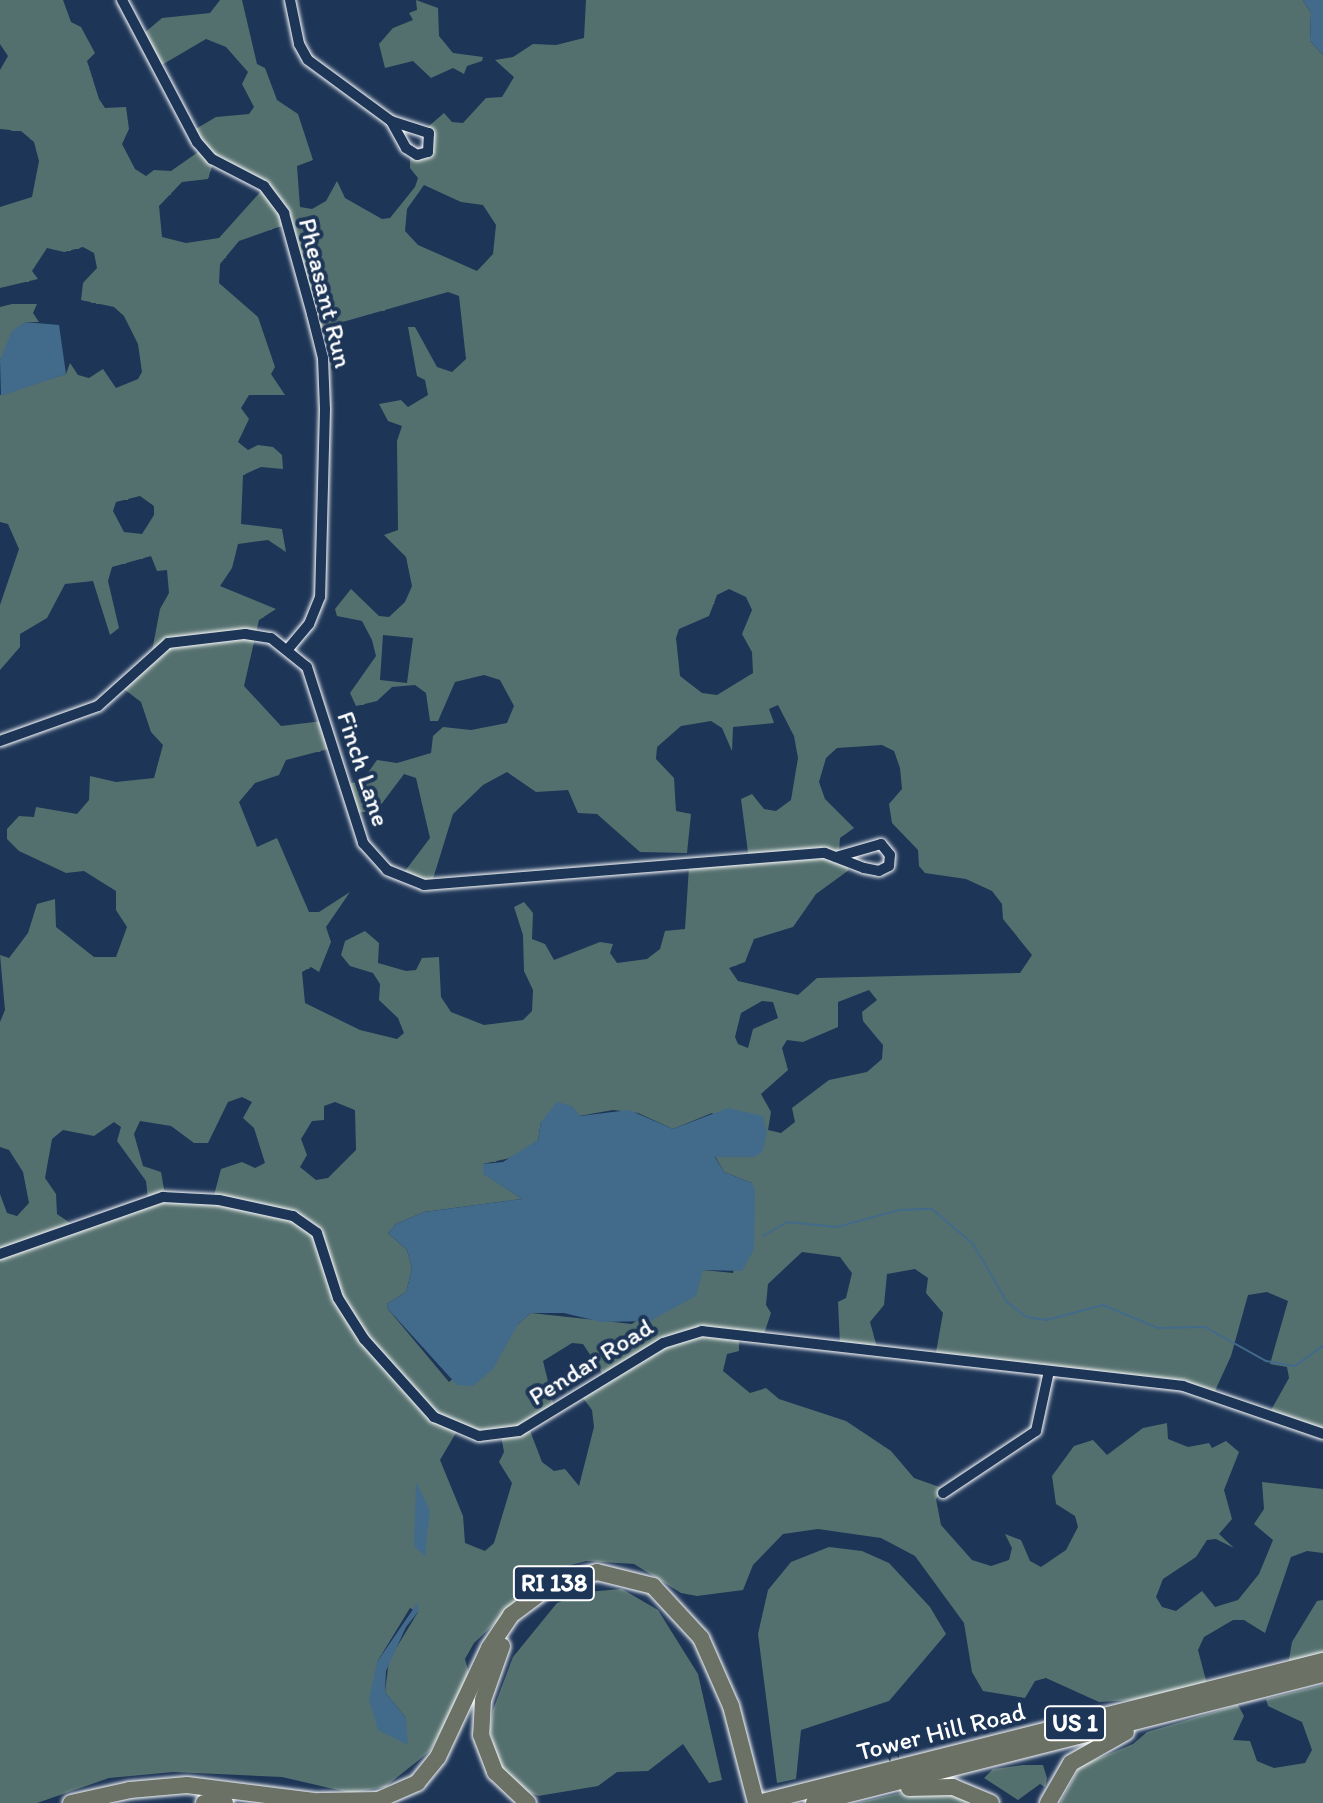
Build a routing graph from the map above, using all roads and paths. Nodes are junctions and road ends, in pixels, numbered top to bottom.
1 (122, 0) edge
2 (290, 0) edge
3 (391, 121) dead end
4 (289, 648) junction
5 (0, 741) edge
6 (836, 857) junction
7 (0, 1254) edge
8 (1049, 1371) junction
9 (1323, 1434) edge
10 (943, 1493) dead end
11 (1323, 1661) edge
12 (1323, 1674) edge
13 (1202, 1705) junction
14 (821, 1801) edge
15 (326, 1802) edge
16 (71, 1803) edge
17 (204, 1803) edge
18 (225, 1803) edge
19 (528, 1803) edge
20 (748, 1803) edge
21 (757, 1803) edge
22 (991, 1803) edge
23 (1048, 1803) edge

1 - 4 street, Pheasant Run
2 - 3 street
4 - 5 street
4 - 6 street, Finch Lane
6 - 6 street, Finch Lane
7 - 8 street, Pendar Road
8 - 9 street, Pendar Road
8 - 10 street
11 - 21 highway, Tower Hill Road / US 1
12 - 13 highway, Tower Hill Road / US 1
13 - 14 highway, Tower Hill Road / US 1
13 - 23 highway
14 - 22 highway
15 - 16 highway
15 - 21 highway, RI 138
17 - 18 highway
19 - 20 highway

